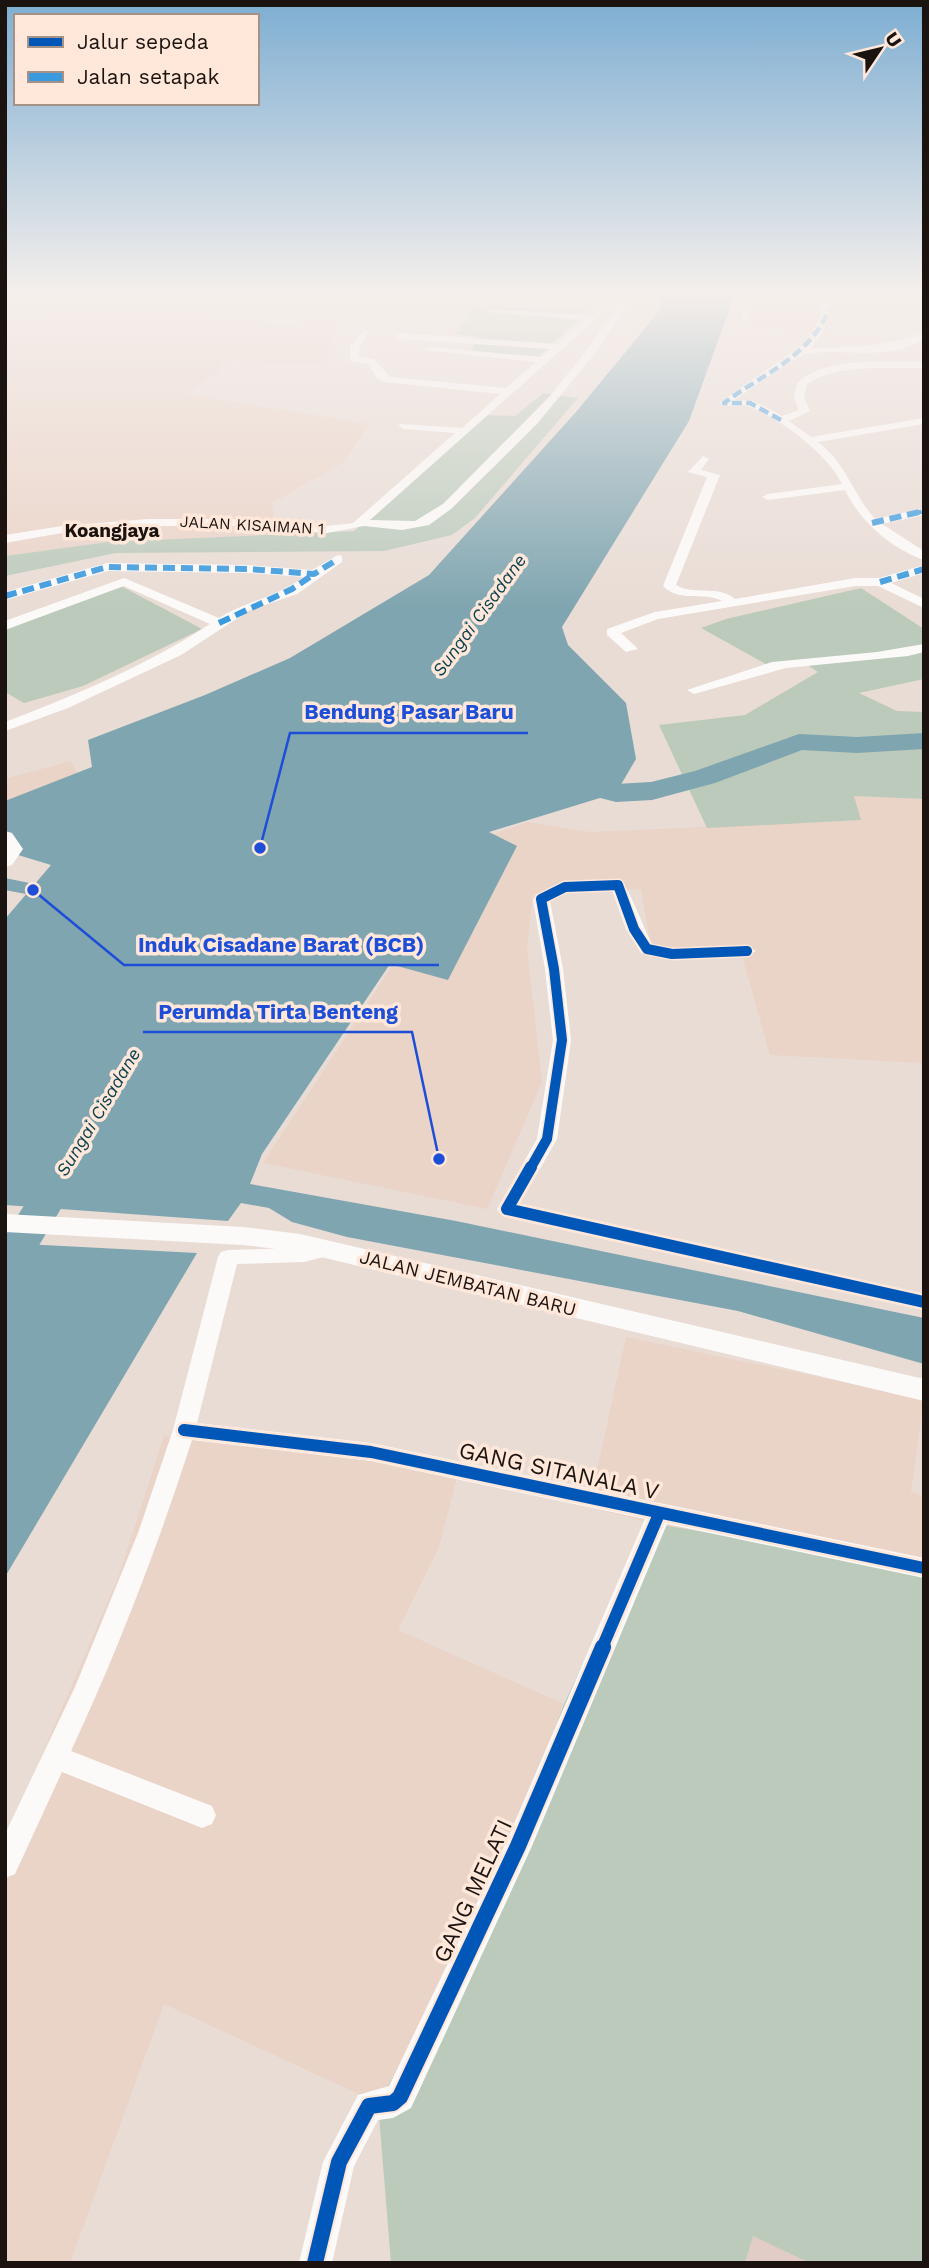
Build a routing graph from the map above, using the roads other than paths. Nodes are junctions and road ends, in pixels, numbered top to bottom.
1 (502, 399) edge
2 (552, 399) edge
3 (729, 399) edge
4 (799, 399) edge
5 (781, 420) junction
6 (924, 421) edge
7 (404, 426) dead end
8 (465, 431) junction
9 (811, 440) junction
10 (704, 459) dead end
11 (849, 486) junction
12 (768, 497) dead end
13 (924, 511) edge
14 (362, 522) junction
15 (872, 523) junction
16 (5, 539) edge
17 (924, 556) edge
18 (338, 559) dead end
19 (924, 569) edge
20 (156, 570) junction
21 (314, 575) junction
22 (124, 582) junction
23 (880, 582) junction
24 (5, 596) edge
25 (731, 602) junction
26 (924, 604) edge
27 (219, 623) junction
28 (5, 626) edge
29 (924, 648) edge
30 (631, 649) dead end
31 (694, 690) dead end
32 (5, 727) edge
33 (747, 951) dead end
34 (5, 1223) edge
35 (328, 1249) junction
36 (924, 1302) edge
37 (924, 1390) edge
38 (184, 1430) junction
39 (659, 1514) junction
40 (924, 1568) edge
41 (55, 1757) junction
42 (202, 1815) dead end
43 (5, 1865) edge
44 (314, 2263) edge

1 - 8 street, JALAN KISAIMAN 1
2 - 14 street
3 - 5 street
4 - 5 street
5 - 9 street
6 - 9 street
7 - 8 street
8 - 14 street, JALAN KISAIMAN 1
9 - 11 street
10 - 25 street
11 - 12 street
11 - 15 street
13 - 15 street
14 - 16 street, JALAN KISAIMAN 1
15 - 17 street
18 - 21 street
19 - 23 street
20 - 21 street
20 - 22 street
20 - 24 street
21 - 27 street
22 - 27 street
22 - 28 street
23 - 25 street
23 - 26 street
25 - 30 street
27 - 32 street
29 - 31 street
33 - 36 street
34 - 35 street, JALAN JEMBATAN BARU
35 - 37 street, JALAN JEMBATAN BARU
35 - 38 street
38 - 39 street, GANG SITANALA V
38 - 41 street
39 - 40 street, GANG SITANALA V
39 - 44 street, GANG MELATI
41 - 42 street
41 - 43 street

